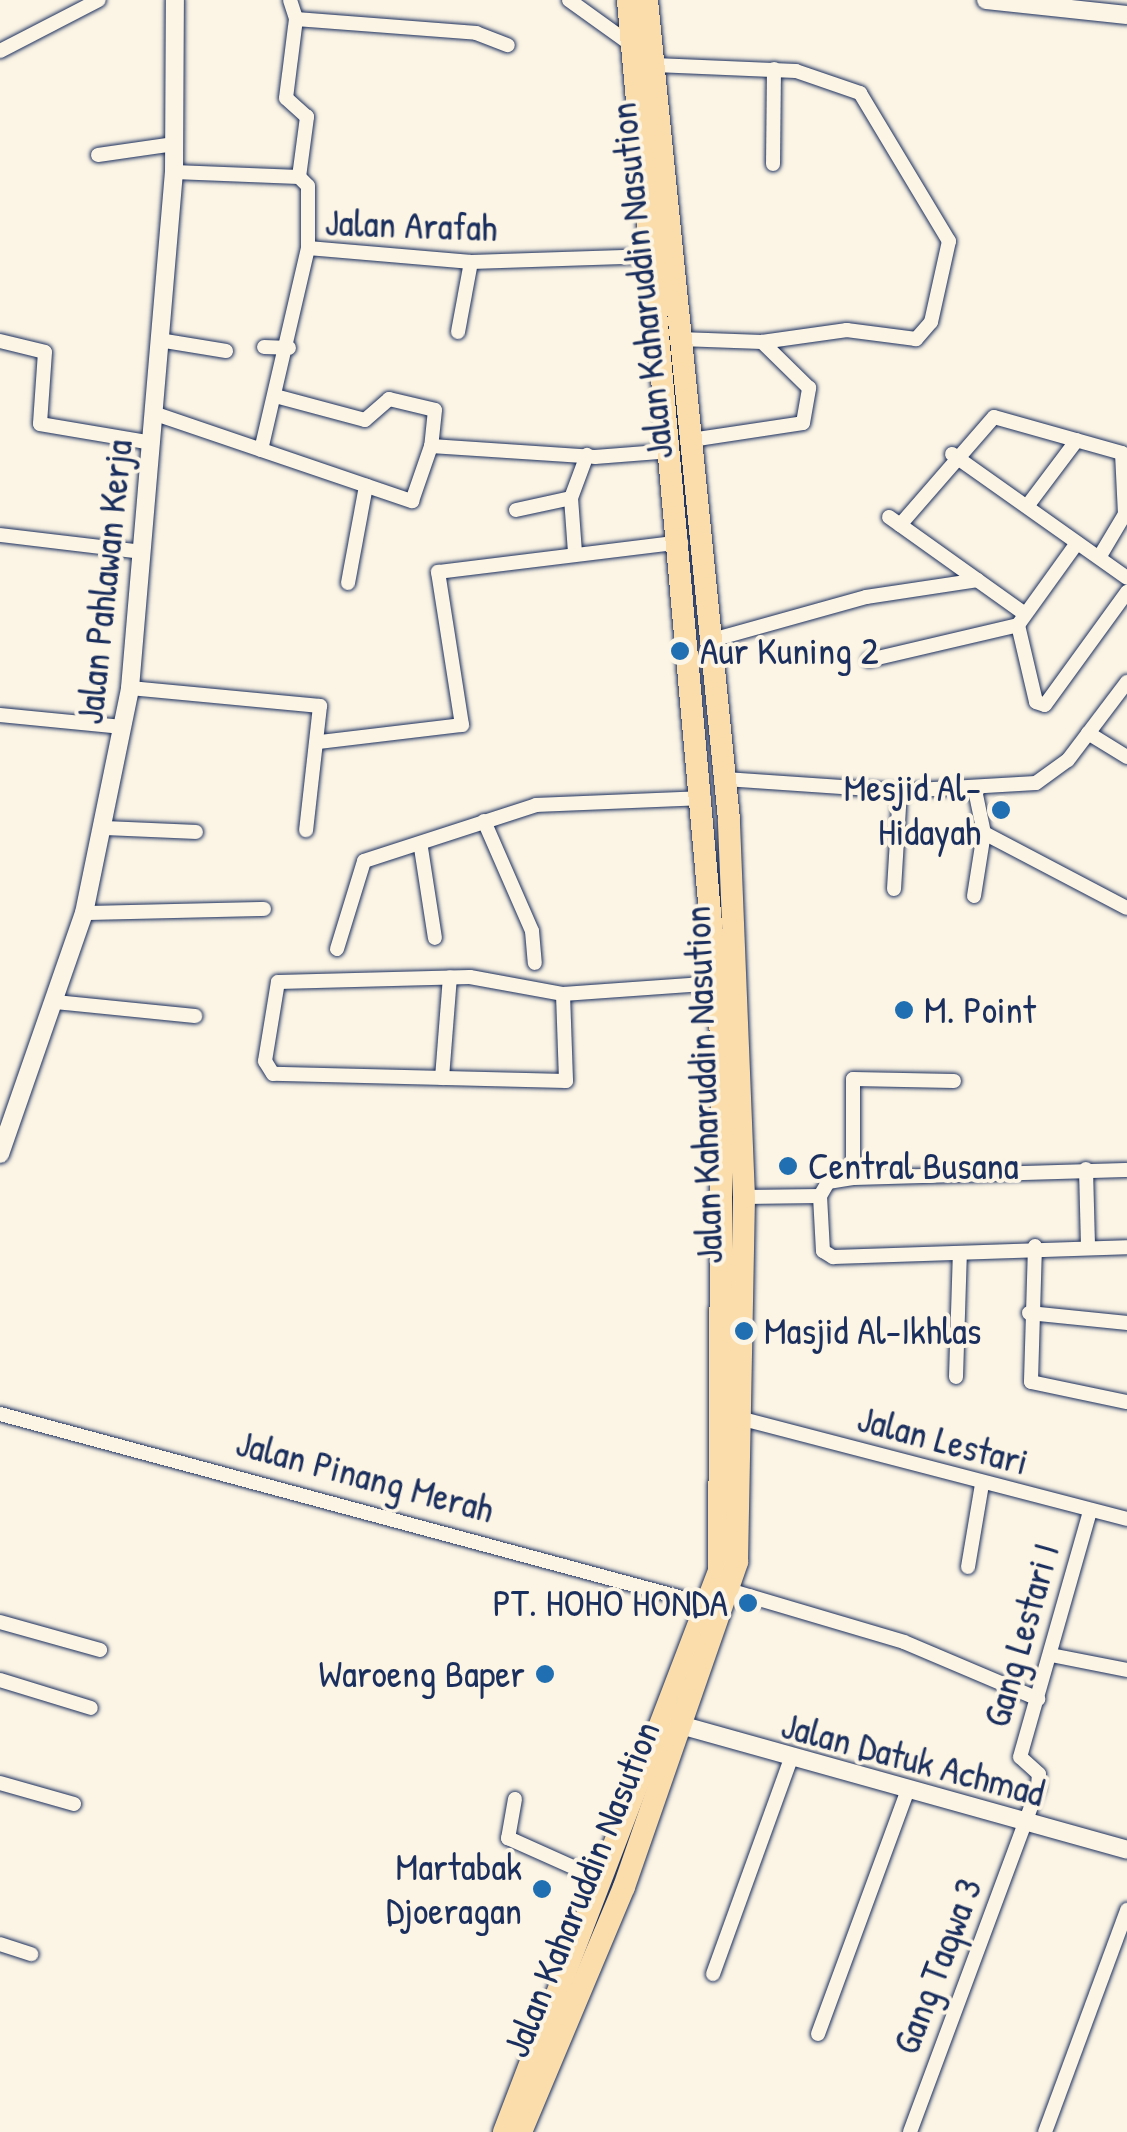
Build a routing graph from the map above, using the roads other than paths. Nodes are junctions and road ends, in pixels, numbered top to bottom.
1 (176, 0) edge
2 (290, 0) edge
3 (569, 0) edge
4 (628, 0) edge
5 (648, 0) edge
6 (986, 0) edge
7 (89, 3) edge
8 (1127, 16) edge
9 (296, 19) junction
10 (508, 45) dead end
11 (634, 46) junction
12 (0, 51) edge
13 (655, 65) junction
14 (774, 69) junction
15 (651, 127) junction
16 (174, 144) junction
17 (98, 155) dead end
18 (773, 164) dead end
19 (174, 172) junction
20 (300, 177) junction
21 (308, 248) junction
22 (654, 256) junction
23 (472, 262) junction
24 (458, 332) dead end
25 (680, 339) junction
26 (159, 340) junction
27 (0, 341) edge
28 (762, 342) junction
29 (264, 347) dead end
30 (290, 348) junction
31 (226, 350) dead end
32 (279, 396) junction
33 (153, 413) junction
34 (1077, 440) junction
35 (152, 443) junction
36 (681, 445) junction
37 (431, 446) junction
38 (261, 450) junction
39 (952, 454) junction
40 (587, 455) junction
41 (366, 486) junction
42 (571, 498) junction
43 (1028, 505) junction
44 (516, 510) dead end
45 (0, 536) edge
46 (682, 542) junction
47 (1076, 542) junction
48 (142, 552) junction
49 (576, 553) junction
50 (1100, 556) junction
51 (1127, 578) edge
52 (978, 580) junction
53 (348, 583) dead end
54 (1127, 592) edge
55 (1022, 619) junction
56 (712, 640) junction
57 (870, 660) dead end
58 (1127, 682) edge
59 (130, 688) junction
60 (0, 714) edge
61 (122, 726) junction
62 (1088, 733) junction
63 (318, 742) junction
64 (1127, 757) edge
65 (726, 779) junction
66 (975, 790) junction
67 (900, 791) junction
68 (704, 798) junction
69 (484, 821) junction
70 (106, 828) junction
71 (306, 830) dead end
72 (196, 832) dead end
73 (984, 833) junction
74 (422, 848) junction
75 (894, 889) dead end
76 (974, 896) dead end
77 (1127, 908) edge
78 (264, 909) dead end
79 (84, 913) junction
80 (435, 938) dead end
81 (337, 948) dead end
82 (535, 963) dead end
83 (450, 977) junction
84 (718, 983) junction
85 (563, 994) junction
86 (56, 1002) junction
87 (195, 1016) dead end
88 (442, 1078) junction
89 (954, 1081) dead end
90 (731, 1089) junction
91 (0, 1154) edge
92 (1086, 1170) junction
93 (1127, 1170) edge
94 (853, 1178) junction
95 (820, 1196) junction
96 (744, 1197) junction
97 (1088, 1245) junction
98 (1035, 1246) junction
99 (1127, 1248) edge
100 (960, 1253) junction
101 (1029, 1314) junction
102 (1127, 1323) edge
103 (956, 1377) dead end
104 (1127, 1402) edge
105 (0, 1414) edge
106 (742, 1419) junction
107 (982, 1484) junction
108 (1090, 1512) junction
109 (1127, 1519) edge
110 (968, 1567) dead end
111 (732, 1591) junction
112 (712, 1606) junction
113 (0, 1622) edge
114 (100, 1650) dead end
115 (1051, 1655) junction
116 (1127, 1670) edge
117 (0, 1680) edge
118 (1038, 1700) junction
119 (91, 1708) dead end
120 (684, 1726) junction
121 (790, 1761) junction
122 (0, 1784) edge
123 (907, 1792) junction
124 (515, 1799) dead end
125 (74, 1804) dead end
126 (1026, 1824) junction
127 (1127, 1850) edge
128 (614, 1884) junction
129 (1127, 1910) edge
130 (0, 1944) edge
131 (30, 1954) dead end
132 (713, 1974) dead end
133 (818, 2034) dead end
134 (504, 2132) edge
135 (520, 2132) edge
136 (910, 2132) edge
137 (1045, 2132) edge

1 - 16 street, Jalan Pahlawan Kerja
2 - 9 street
3 - 11 street
4 - 11 highway, Jalan Kaharuddin Nasution
5 - 13 highway, Jalan Kaharuddin Nasution
6 - 8 street
7 - 12 street
9 - 10 street
9 - 20 street
11 - 15 highway, Jalan Kaharuddin Nasution
13 - 14 street
13 - 15 highway, Jalan Kaharuddin Nasution
14 - 18 street
14 - 28 street
15 - 22 highway, Jalan Kaharuddin Nasution
15 - 25 highway, Jalan Kaharuddin Nasution
16 - 17 street
16 - 19 street, Jalan Pahlawan Kerja
19 - 20 street
19 - 26 street, Jalan Pahlawan Kerja
20 - 21 street
21 - 23 street, Jalan Arafah
21 - 30 street, Jalan Arafah
22 - 23 street, Jalan Arafah
22 - 36 highway, Jalan Kaharuddin Nasution
23 - 24 street
25 - 28 street
25 - 36 highway, Jalan Kaharuddin Nasution
26 - 31 street
26 - 33 street, Jalan Pahlawan Kerja
27 - 35 street
28 - 36 street
29 - 30 street
30 - 32 street, Jalan Arafah
32 - 37 street
32 - 38 street, Jalan Arafah
33 - 35 street, Jalan Pahlawan Kerja
33 - 38 street
34 - 39 street
34 - 43 street
34 - 50 street
35 - 48 street, Jalan Pahlawan Kerja
36 - 40 street
36 - 46 highway, Jalan Kaharuddin Nasution
36 - 56 highway, Jalan Kaharuddin Nasution
37 - 40 street
37 - 41 street
38 - 41 street
39 - 43 street
39 - 52 street
40 - 42 street
41 - 53 street
42 - 44 street
42 - 49 street
43 - 47 street
45 - 48 street
46 - 49 street
46 - 68 highway, Jalan Kaharuddin Nasution
47 - 50 street
47 - 55 street
48 - 59 street, Jalan Pahlawan Kerja
49 - 63 street
50 - 51 street
52 - 55 street
52 - 56 street
54 - 55 street
55 - 57 street
56 - 65 highway, Jalan Kaharuddin Nasution
58 - 62 street
59 - 61 street, Jalan Pahlawan Kerja
59 - 63 street
60 - 61 street
61 - 70 street, Jalan Pahlawan Kerja
62 - 64 street
62 - 66 street
63 - 71 street
65 - 67 street
65 - 90 highway, Jalan Kaharuddin Nasution
66 - 67 street
66 - 73 street
67 - 75 street
68 - 69 street
68 - 84 highway, Jalan Kaharuddin Nasution
69 - 74 street
69 - 82 street
70 - 72 street
70 - 79 street, Jalan Pahlawan Kerja
73 - 76 street
73 - 77 street
74 - 80 street
74 - 81 street
78 - 79 street
79 - 86 street, Jalan Pahlawan Kerja
83 - 85 street
83 - 88 street
83 - 88 street
84 - 85 street
84 - 90 highway, Jalan Kaharuddin Nasution
85 - 88 street
86 - 87 street
86 - 91 street, Jalan Pahlawan Kerja
89 - 94 street
90 - 96 highway, Jalan Kaharuddin Nasution
90 - 112 highway, Jalan Kaharuddin Nasution
92 - 93 street
92 - 94 street
92 - 97 street
94 - 95 street
95 - 96 street
95 - 100 street
96 - 106 highway, Jalan Kaharuddin Nasution
97 - 98 street
97 - 99 street
98 - 100 street
98 - 101 street
100 - 103 street
101 - 102 street
101 - 104 street
105 - 112 street, Jalan Pinang Merah
106 - 107 street, Jalan Lestari
106 - 111 highway, Jalan Kaharuddin Nasution
107 - 108 street, Jalan Lestari
107 - 110 street
108 - 109 street, Jalan Lestari
108 - 115 street, Gang Lestari I
111 - 118 street
111 - 120 highway, Jalan Kaharuddin Nasution
112 - 128 highway, Jalan Kaharuddin Nasution
113 - 114 street
115 - 116 street
115 - 118 street, Gang Lestari I
117 - 119 street
118 - 126 street, Gang Lestari I
120 - 121 street, Jalan Datuk Achmad
120 - 128 highway, Jalan Kaharuddin Nasution
121 - 123 street, Jalan Datuk Achmad
121 - 132 street
122 - 125 street
123 - 126 street, Jalan Datuk Achmad
123 - 133 street
124 - 128 street
126 - 127 street, Jalan Datuk Achmad
126 - 136 street, Gang Taqwa 3
128 - 134 highway, Jalan Kaharuddin Nasution
128 - 135 highway, Jalan Kaharuddin Nasution
129 - 137 street
130 - 131 street

